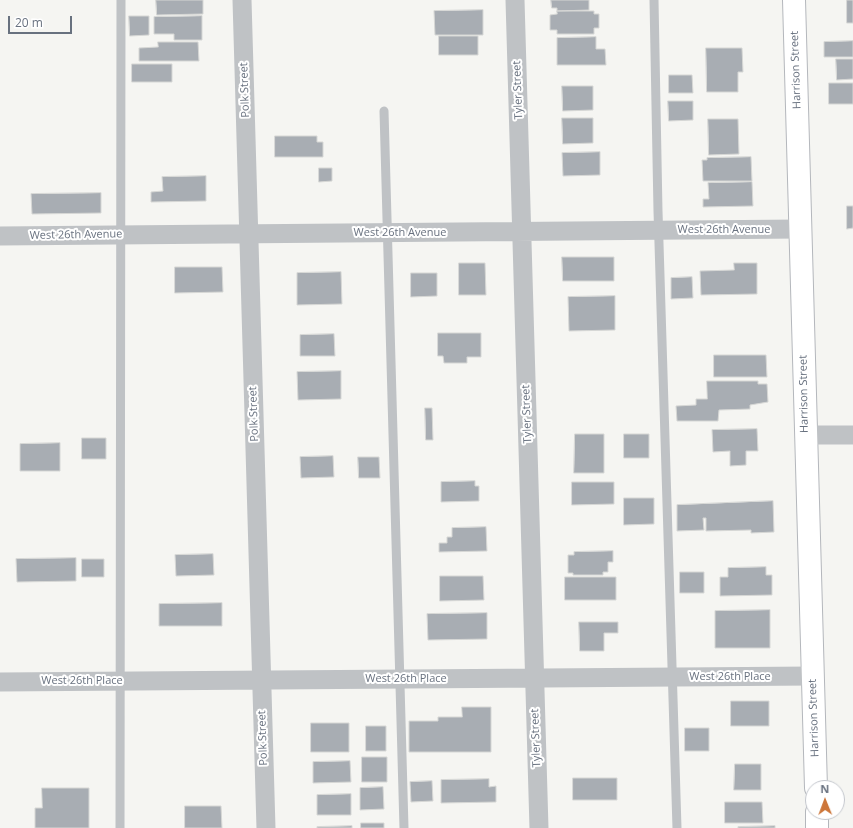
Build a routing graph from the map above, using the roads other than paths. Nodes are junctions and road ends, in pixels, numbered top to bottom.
1 (121, 0) edge
2 (242, 0) edge
3 (515, 0) edge
4 (654, 0) edge
5 (794, 0) edge
6 (384, 111) dead end
7 (659, 230) junction
8 (800, 230) junction
9 (522, 232) junction
10 (387, 233) junction
11 (249, 234) junction
12 (121, 235) junction
13 (0, 236) edge
14 (805, 435) junction
15 (853, 435) edge
16 (813, 676) junction
17 (674, 677) junction
18 (535, 678) junction
19 (400, 679) junction
20 (262, 680) junction
21 (120, 681) junction
22 (0, 682) edge
23 (816, 780) edge
24 (120, 828) edge
25 (266, 828) edge
26 (404, 828) edge
27 (539, 828) edge
28 (677, 828) edge

1 - 12 lane
2 - 11 street, Polk Street
3 - 9 street, Tyler Street
4 - 7 lane
5 - 8 street, Harrison Street
6 - 10 lane
7 - 8 street, West 26th Avenue
7 - 9 street, West 26th Avenue
7 - 17 lane
8 - 14 street, Harrison Street
9 - 10 street, West 26th Avenue
9 - 18 street, Tyler Street
10 - 11 street, West 26th Avenue
10 - 19 lane
11 - 12 street, West 26th Avenue
11 - 20 street, Polk Street
12 - 13 street, West 26th Avenue
12 - 21 lane
14 - 15 street
14 - 16 street, Harrison Street
16 - 17 street, West 26th Place
16 - 23 street, Harrison Street
17 - 18 street, West 26th Place
17 - 28 lane
18 - 19 street, West 26th Place
18 - 27 street, Tyler Street
19 - 20 street, West 26th Place
19 - 26 lane
20 - 21 street, West 26th Place
20 - 25 street, Polk Street
21 - 22 street, West 26th Place
21 - 24 lane

